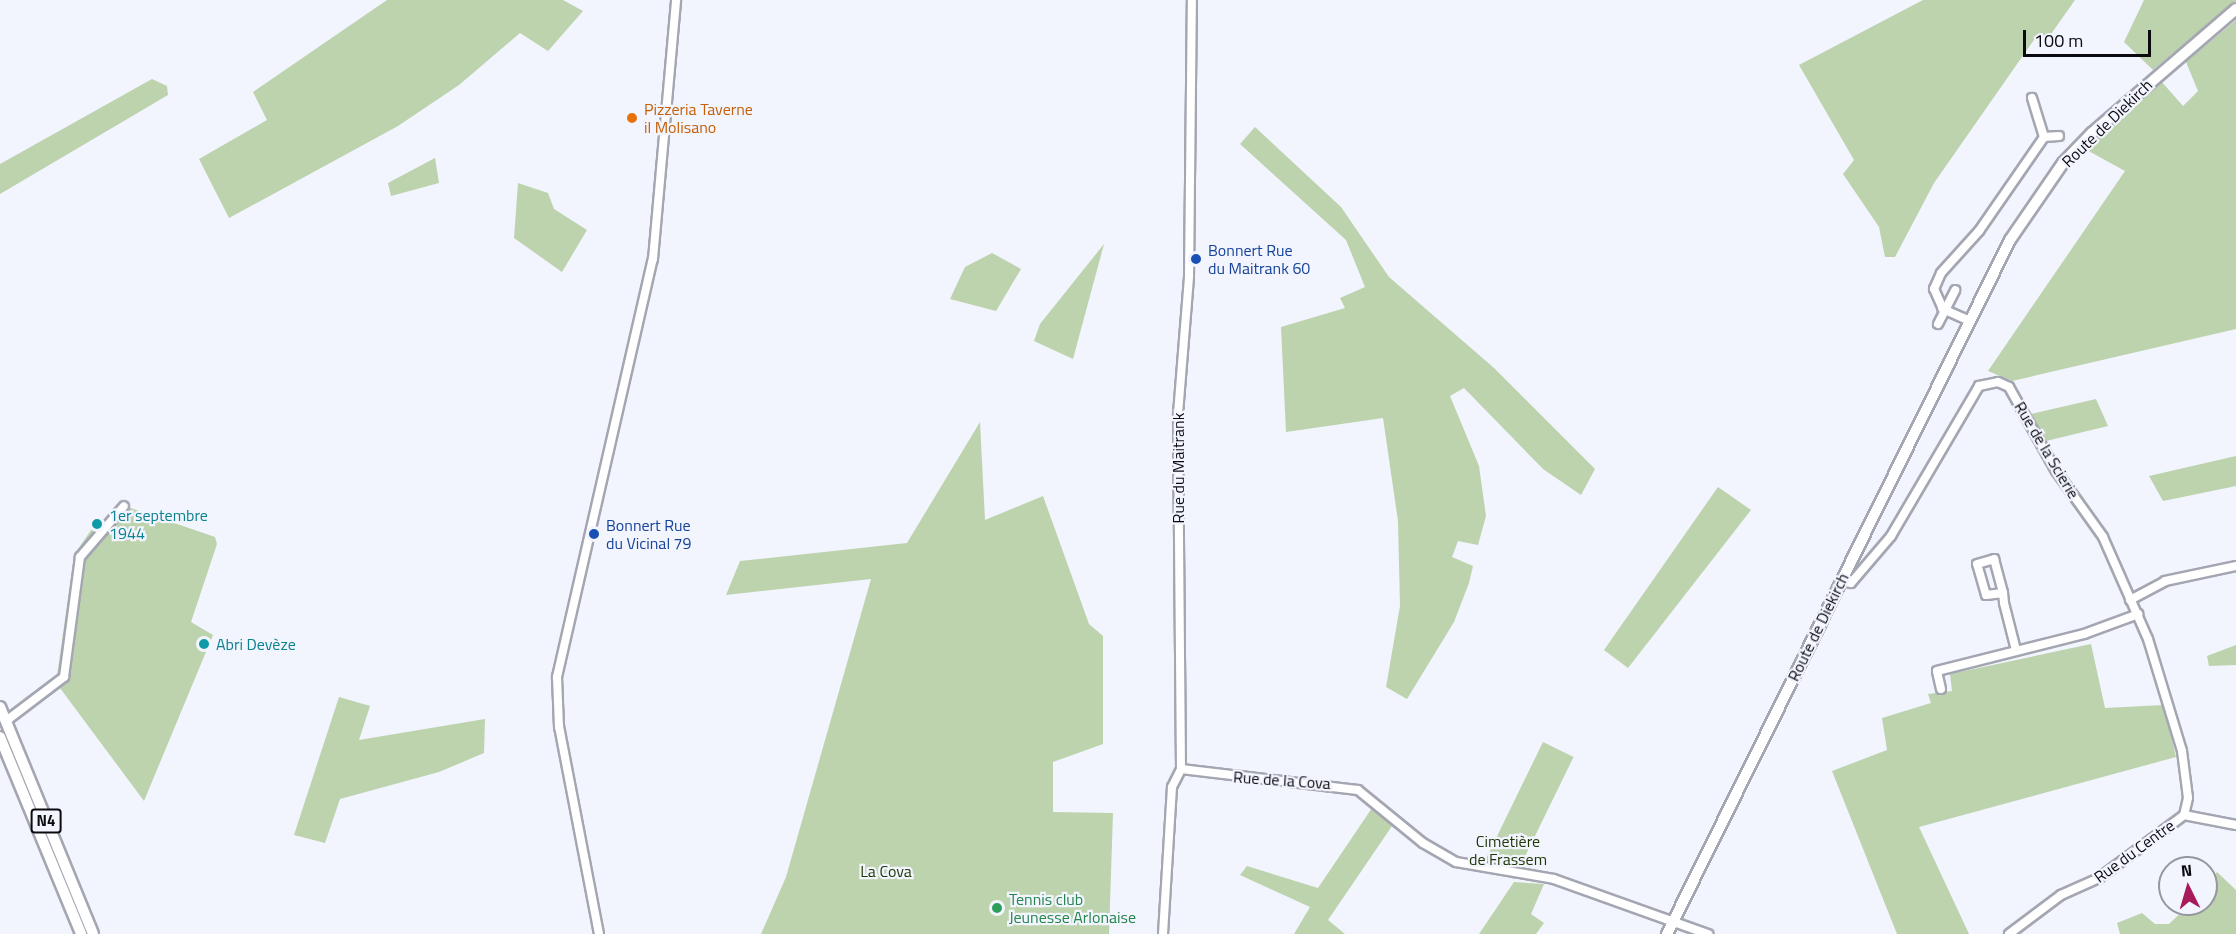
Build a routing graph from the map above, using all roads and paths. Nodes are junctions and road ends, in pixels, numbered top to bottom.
1 (676, 0) edge
2 (1192, 0) edge
3 (2236, 9) edge
4 (2032, 98) dead end
5 (2059, 136) dead end
6 (2044, 137) junction
7 (1955, 290) dead end
8 (1947, 311) junction
9 (1970, 321) junction
10 (1938, 324) dead end
11 (124, 506) dead end
12 (2236, 566) edge
13 (1841, 581) junction
14 (2003, 593) dead end
15 (2130, 600) junction
16 (2138, 614) junction
17 (2016, 650) junction
18 (1941, 689) dead end
19 (0, 707) edge
20 (6, 721) junction
21 (0, 737) edge
22 (1181, 769) junction
23 (2184, 815) junction
24 (2236, 825) edge
25 (1674, 920) junction
26 (81, 934) edge
27 (93, 934) edge
28 (599, 934) edge
29 (1163, 934) edge
30 (1667, 934) edge
31 (1708, 934) edge
32 (2009, 934) edge

1 - 28 street
2 - 22 street, Rue du Maitrank
3 - 9 main road, Route de Diekirch
4 - 6 street, Route de Diekirch
5 - 6 street, Route de Diekirch
6 - 8 street, Route de Diekirch
7 - 8 street
8 - 9 street
8 - 10 street
9 - 13 main road, Route de Diekirch
11 - 20 street
12 - 15 street
13 - 15 street, Rue de la Scierie
13 - 25 main road, Route de Diekirch
14 - 17 street
15 - 16 street
16 - 17 street
16 - 23 street
17 - 18 street
19 - 20 main road, N4
20 - 27 main road, N4
21 - 26 main road, N4
22 - 25 street, Rue de la Cova
22 - 29 street, Rue du Maitrank
23 - 24 street, Rue du Centre
23 - 32 street, Rue du Centre
25 - 30 main road, Route de Diekirch
25 - 31 street

